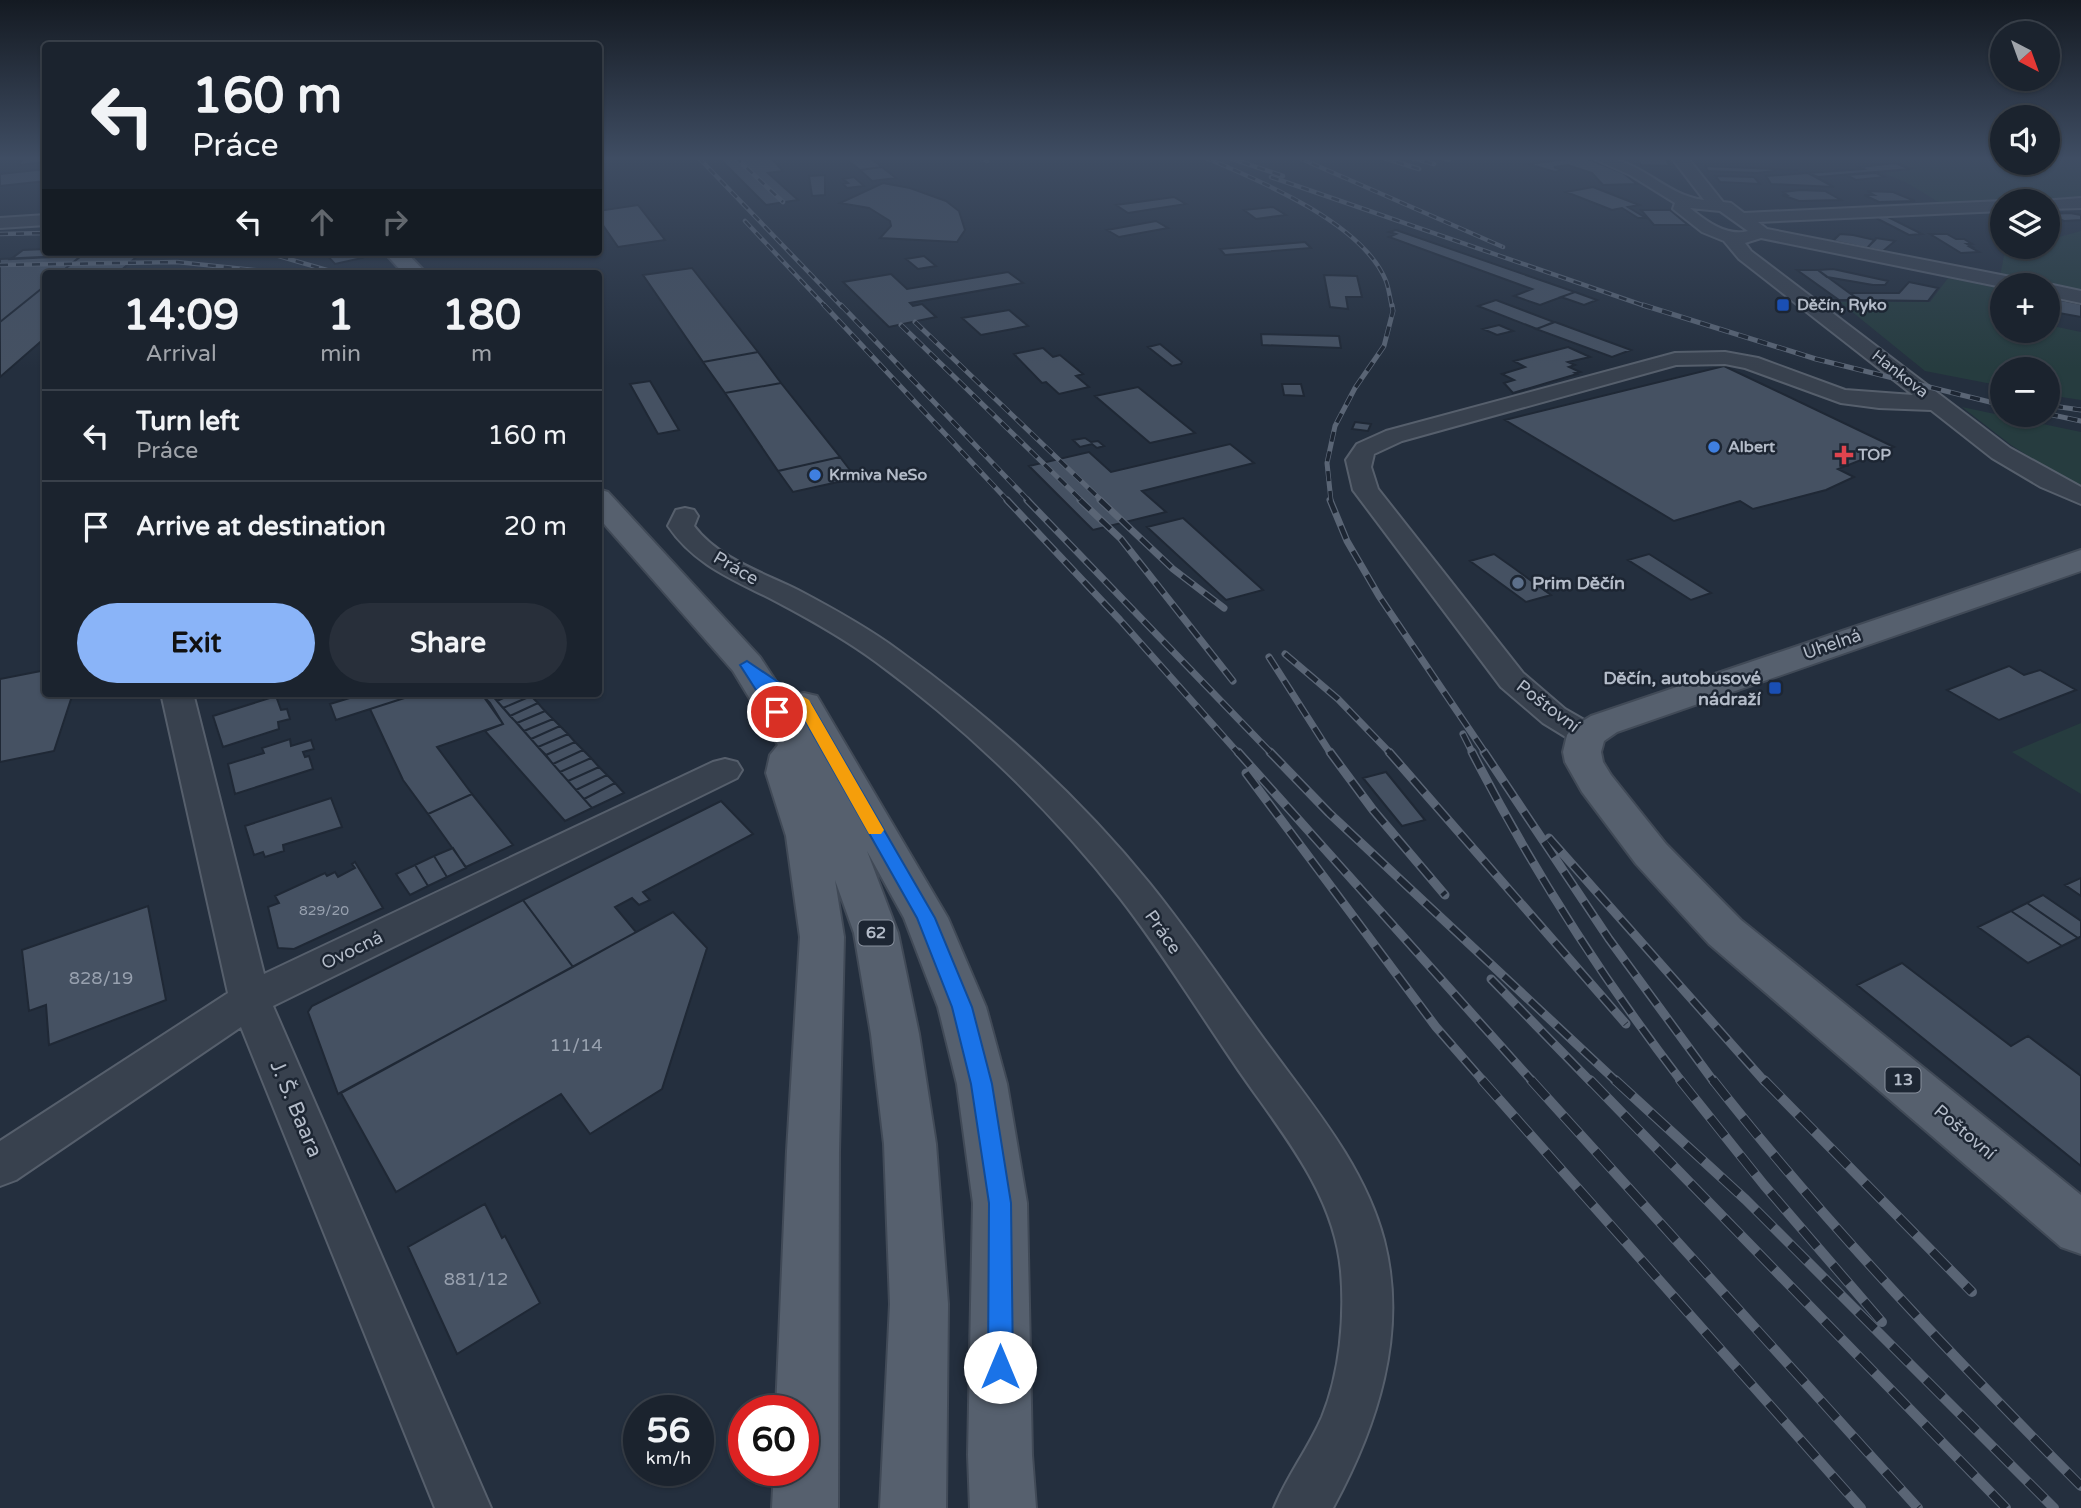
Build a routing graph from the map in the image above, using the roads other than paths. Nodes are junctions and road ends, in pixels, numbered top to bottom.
1 (1705, 227) edge
2 (1756, 227) edge
3 (1760, 233) junction
4 (1730, 236) junction
5 (398, 256) edge
6 (412, 270) edge
7 (1990, 279) edge
8 (2060, 293) edge
9 (2081, 297) edge
10 (1930, 397) junction
11 (2050, 482) junction
12 (2081, 496) edge
13 (602, 502) edge
14 (2081, 507) edge
15 (685, 516) dead end
16 (2081, 559) edge
17 (747, 665) junction
18 (178, 697) edge
19 (1586, 735) junction
20 (793, 736) junction
21 (725, 770) dead end
22 (250, 999) junction
23 (0, 1166) edge
24 (2081, 1228) edge
25 (463, 1508) edge
26 (805, 1508) edge
27 (913, 1508) edge
28 (1003, 1508) edge
29 (1302, 1508) edge

1 - 4 street
2 - 3 street
3 - 4 street
3 - 7 street
4 - 10 street, Hankova
5 - 6 main road
8 - 9 street
10 - 11 street, Hankova
10 - 19 street, Poštovní
11 - 12 street, Hankova
11 - 14 street
13 - 17 main road, 62
15 - 29 street, Práce
16 - 19 main road, Uhelná
17 - 20 main road, 62
17 - 28 main road
18 - 22 street, J. Š. Baara
19 - 24 main road, Poštovní / 13
20 - 26 main road
20 - 27 main road, 62
21 - 22 street, Ovocná
22 - 23 street, Ovocná
22 - 25 street, J. Š. Baara

